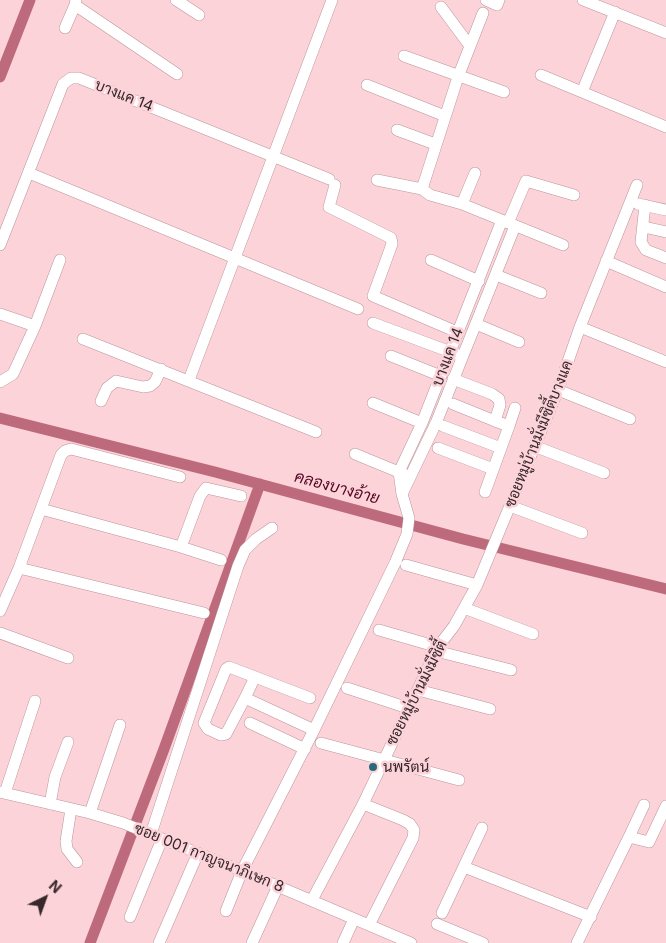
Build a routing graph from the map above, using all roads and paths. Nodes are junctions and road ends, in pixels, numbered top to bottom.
1 (176, 0) edge
2 (332, 0) edge
3 (583, 0) edge
4 (75, 2) edge
5 (441, 7) dead end
6 (615, 12) junction
7 (483, 13) dead end
8 (199, 15) dead end
9 (65, 28) dead end
10 (666, 33) edge
11 (470, 46) junction
12 (404, 56) dead end
13 (177, 74) dead end
14 (542, 75) dead end
15 (458, 77) junction
16 (367, 85) dead end
17 (504, 92) dead end
18 (582, 92) junction
19 (445, 116) junction
20 (666, 128) edge
21 (397, 130) dead end
22 (435, 144) junction
23 (274, 158) junction
24 (29, 173) junction
25 (474, 173) dead end
26 (377, 180) dead end
27 (637, 185) dead end
28 (422, 189) junction
29 (574, 195) dead end
30 (629, 202) junction
31 (462, 204) junction
32 (645, 205) junction
33 (666, 210) edge
34 (508, 223) junction
35 (644, 227) junction
36 (666, 232) edge
37 (0, 245) edge
38 (563, 245) dead end
39 (235, 258) junction
40 (666, 258) edge
41 (60, 260) dead end
42 (431, 260) dead end
43 (606, 261) junction
44 (496, 275) junction
45 (479, 281) junction
46 (666, 287) edge
47 (540, 293) dead end
48 (358, 310) dead end
49 (0, 314) edge
50 (373, 323) dead end
51 (476, 324) junction
52 (35, 326) junction
53 (580, 327) junction
54 (457, 332) junction
55 (83, 339) dead end
56 (518, 342) dead end
57 (450, 351) junction
58 (391, 356) dead end
59 (462, 357) junction
60 (666, 362) edge
61 (161, 370) junction
62 (441, 376) junction
63 (453, 379) junction
64 (189, 380) junction
65 (0, 382) edge
66 (558, 390) junction
67 (101, 401) dead end
68 (373, 403) dead end
69 (453, 404) dead end
70 (516, 408) dead end
71 (630, 419) dead end
72 (495, 420) junction
73 (423, 421) junction
74 (439, 425) junction
75 (509, 426) junction
76 (316, 432) dead end
77 (534, 446) junction
78 (438, 448) dead end
79 (501, 448) junction
80 (356, 454) dead end
81 (493, 469) junction
82 (399, 472) junction
83 (604, 473) dead end
84 (180, 477) dead end
85 (412, 477) junction
86 (485, 492) dead end
87 (402, 494) junction
88 (241, 496) dead end
89 (510, 506) junction
90 (41, 509) junction
91 (272, 528) dead end
92 (582, 533) dead end
93 (497, 541) joint
94 (180, 547) junction
95 (221, 560) dead end
96 (406, 565) dead end
97 (19, 568) junction
98 (477, 585) junction
99 (464, 608) junction
100 (0, 611) edge
101 (204, 613) dead end
102 (379, 630) dead end
103 (0, 634) edge
104 (533, 634) dead end
105 (437, 649) junction
106 (68, 658) dead end
107 (511, 670) dead end
108 (255, 677) junction
109 (347, 688) dead end
110 (418, 690) junction
111 (245, 698) junction
112 (310, 698) dead end
113 (35, 701) dead end
114 (408, 708) junction
115 (490, 710) dead end
116 (250, 723) dead end
117 (120, 725) dead end
118 (314, 730) junction
119 (68, 742) dead end
120 (321, 743) dead end
121 (304, 749) junction
122 (383, 760) junction
123 (459, 780) dead end
124 (3, 792) edge
125 (50, 804) junction
126 (363, 804) junction
127 (644, 805) dead end
128 (666, 806) edge
129 (71, 809) junction
130 (90, 813) junction
131 (482, 828) dead end
132 (156, 836) junction
133 (629, 837) junction
134 (198, 853) junction
135 (77, 862) dead end
136 (464, 867) junction
137 (242, 871) junction
138 (278, 886) junction
139 (312, 900) junction
140 (226, 911) dead end
141 (442, 913) dead end
142 (130, 917) dead end
143 (591, 917) junction
144 (354, 919) junction
145 (438, 924) dead end
146 (369, 925) junction
147 (160, 943) edge
148 (252, 943) edge
149 (343, 943) edge
150 (411, 943) edge
151 (483, 943) edge
152 (577, 943) edge

1 - 8 street
2 - 23 street
3 - 6 street
4 - 9 street
4 - 13 street
5 - 11 street
6 - 10 street
6 - 18 street
7 - 11 street
11 - 15 street
12 - 15 street
14 - 18 street
15 - 17 street
15 - 19 street
16 - 19 street
18 - 20 street
19 - 22 street
21 - 22 street
22 - 28 street
23 - 24 street, บางแค 14
23 - 39 street
23 - 54 street, บางแค 14
24 - 37 street, บางแค 14
24 - 39 street
25 - 31 street
26 - 28 street
27 - 30 street, ซอยหมู่บ้านมั่งมีซิตี้บางแค
28 - 31 street
29 - 34 street
30 - 32 street
30 - 43 street, ซอยหมู่บ้านมั่งมีซิตี้บางแค
31 - 34 street
32 - 33 street
32 - 35 street
34 - 38 street
34 - 44 street, บางแค 14
34 - 45 street, บางแค 14
35 - 36 street
35 - 40 street
39 - 48 street
39 - 64 street
41 - 52 street
42 - 45 street
43 - 46 street
43 - 53 street, ซอยหมู่บ้านมั่งมีซิตี้บางแค
44 - 47 street
44 - 51 street, บางแค 14
45 - 54 street, บางแค 14
49 - 52 street
50 - 57 street
51 - 56 street
51 - 59 street, บางแค 14
52 - 65 street
53 - 60 street
53 - 66 street, ซอยหมู่บ้านมั่งมีซิตี้บางแค
54 - 57 street, บางแค 14
55 - 61 street
57 - 59 street
57 - 62 street, บางแค 14
58 - 62 street
59 - 63 street, บางแค 14
61 - 64 street
61 - 67 street
62 - 73 street, บางแค 14
63 - 72 street
63 - 74 street, บางแค 14
64 - 76 street
66 - 71 street
66 - 77 street, ซอยหมู่บ้านมั่งมีซิตี้บางแค
68 - 73 street
69 - 72 street
70 - 75 street
72 - 75 street
73 - 74 street
73 - 82 street, บางแค 14
74 - 79 street
74 - 85 street, บางแค 14
75 - 79 street
77 - 83 street
77 - 89 street, ซอยหมู่บ้านมั่งมีซิตี้บางแค
78 - 81 street
79 - 81 street
80 - 82 street
81 - 86 street
82 - 85 street
82 - 87 street
84 - 90 street
85 - 87 street, บางแค 14
87 - 118 street
88 - 94 street
89 - 92 street
89 - 93 street, ซอยหมู่บ้านมั่งมีซิตี้บางแค
90 - 94 street
90 - 97 street
91 - 132 street
93 - 98 street, ซอยหมู่บ้านมั่งมีซิตี้
94 - 95 street
96 - 98 street
97 - 100 street
97 - 101 street
98 - 99 street, ซอยหมู่บ้านมั่งมีซิตี้
99 - 104 street
99 - 105 street, ซอยหมู่บ้านมั่งมีซิตี้
102 - 105 street
103 - 106 street
105 - 107 street
105 - 110 street, ซอยหมู่บ้านมั่งมีซิตี้
108 - 111 street
108 - 111 street
108 - 112 street
109 - 114 street
110 - 114 street, ซอยหมู่บ้านมั่งมีซิตี้
110 - 115 street
111 - 118 street
113 - 124 street
114 - 122 street, ซอยหมู่บ้านมั่งมีซิตี้
116 - 121 street
117 - 130 street
118 - 121 street
119 - 125 street
120 - 122 street
121 - 137 street
122 - 123 street
122 - 126 street, ซอยหมู่บ้านมั่งมีซิตี้
124 - 125 street, ซอย 001 กาญจนาภิเษก 8
125 - 129 street, ซอย 001 กาญจนาภิเษก 8
126 - 139 street, ซอยหมู่บ้านมั่งมีซิตี้
126 - 146 street
127 - 133 street
128 - 133 street
129 - 130 street, ซอย 001 กาญจนาภิเษก 8
129 - 135 street
130 - 132 street, ซอย 001 กาญจนาภิเษก 8
131 - 136 street
132 - 134 street, ซอย 001 กาญจนาภิเษก 8
132 - 142 street
133 - 143 street
134 - 137 street, ซอย 001 กาญจนาภิเษก 8
134 - 147 street
136 - 141 street
136 - 143 street
137 - 138 street, ซอย 001 กาญจนาภิเษก 8
137 - 140 street
138 - 139 street, ซอย 001 กาญจนาภิเษก 8
138 - 148 street
139 - 144 street, ซอย 001 กาญจนาภิเษก 8
143 - 152 street
144 - 146 street, ซอย 001 กาญจนาภิเษก 8
144 - 149 street
145 - 151 street
146 - 150 street, ซอย 001 กาญจนาภิเษก 8

